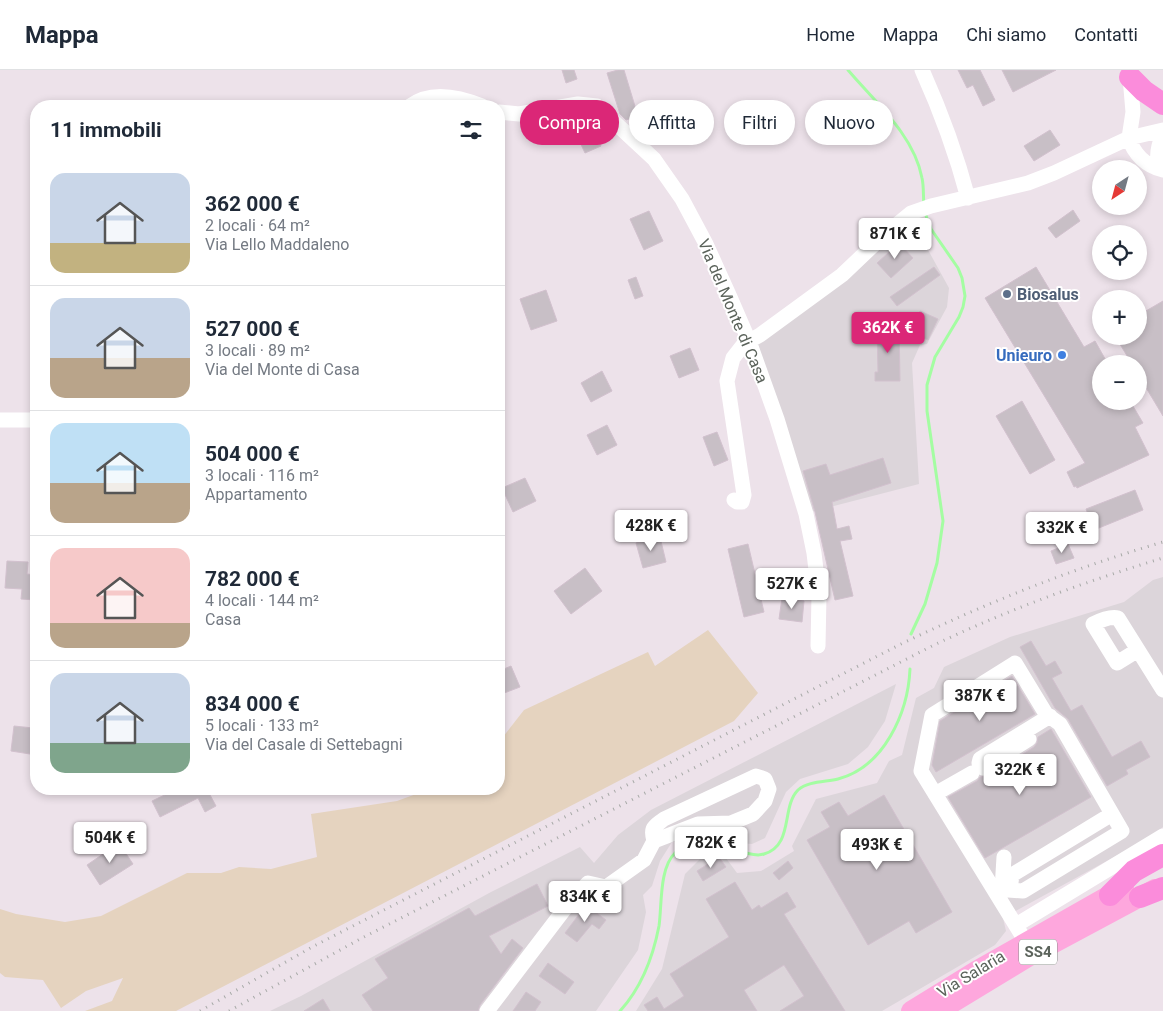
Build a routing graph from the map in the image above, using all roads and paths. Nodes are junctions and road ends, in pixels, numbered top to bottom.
1 (922, 70) edge
2 (1129, 73) edge
3 (1158, 99) edge
4 (421, 100) edge
5 (462, 100) edge
6 (505, 113) edge
7 (1163, 122) edge
8 (1163, 130) edge
9 (1163, 134) edge
10 (1135, 139) junction
11 (1162, 169) edge
12 (968, 198) junction
13 (749, 341) junction
14 (0, 420) edge
15 (30, 420) edge
16 (734, 500) dead end
17 (818, 646) dead end
18 (1138, 650) dead end
19 (1163, 690) edge
20 (1053, 719) junction
21 (972, 772) dead end
22 (935, 794) junction
23 (1163, 836) edge
24 (654, 841) junction
25 (1163, 854) edge
26 (1004, 857) dead end
27 (1163, 867) edge
28 (1163, 886) edge
29 (1002, 890) junction
30 (1110, 895) junction
31 (1140, 897) joint
32 (1021, 933) junction
33 (487, 1011) edge
34 (911, 1011) edge
35 (939, 1011) edge

1 - 12 street
2 - 3 highway
2 - 10 street
4 - 5 street
6 - 13 street, Via del Monte di Casa
7 - 10 street
8 - 10 street
9 - 11 street
10 - 11 street
10 - 12 street
12 - 13 street
13 - 16 street
13 - 17 street, Via del Monte di Casa
14 - 15 street
18 - 19 street
20 - 20 street
20 - 22 street
20 - 29 street
21 - 22 street
22 - 29 street
23 - 32 street
24 - 24 street
24 - 33 street
25 - 30 highway
26 - 29 street
27 - 30 main road, Via Salaria / SS4
28 - 31 highway
29 - 32 street
30 - 32 main road, Via Salaria / SS4
31 - 35 main road, Via Salaria / SS4
32 - 34 main road, Via Salaria / SS4

